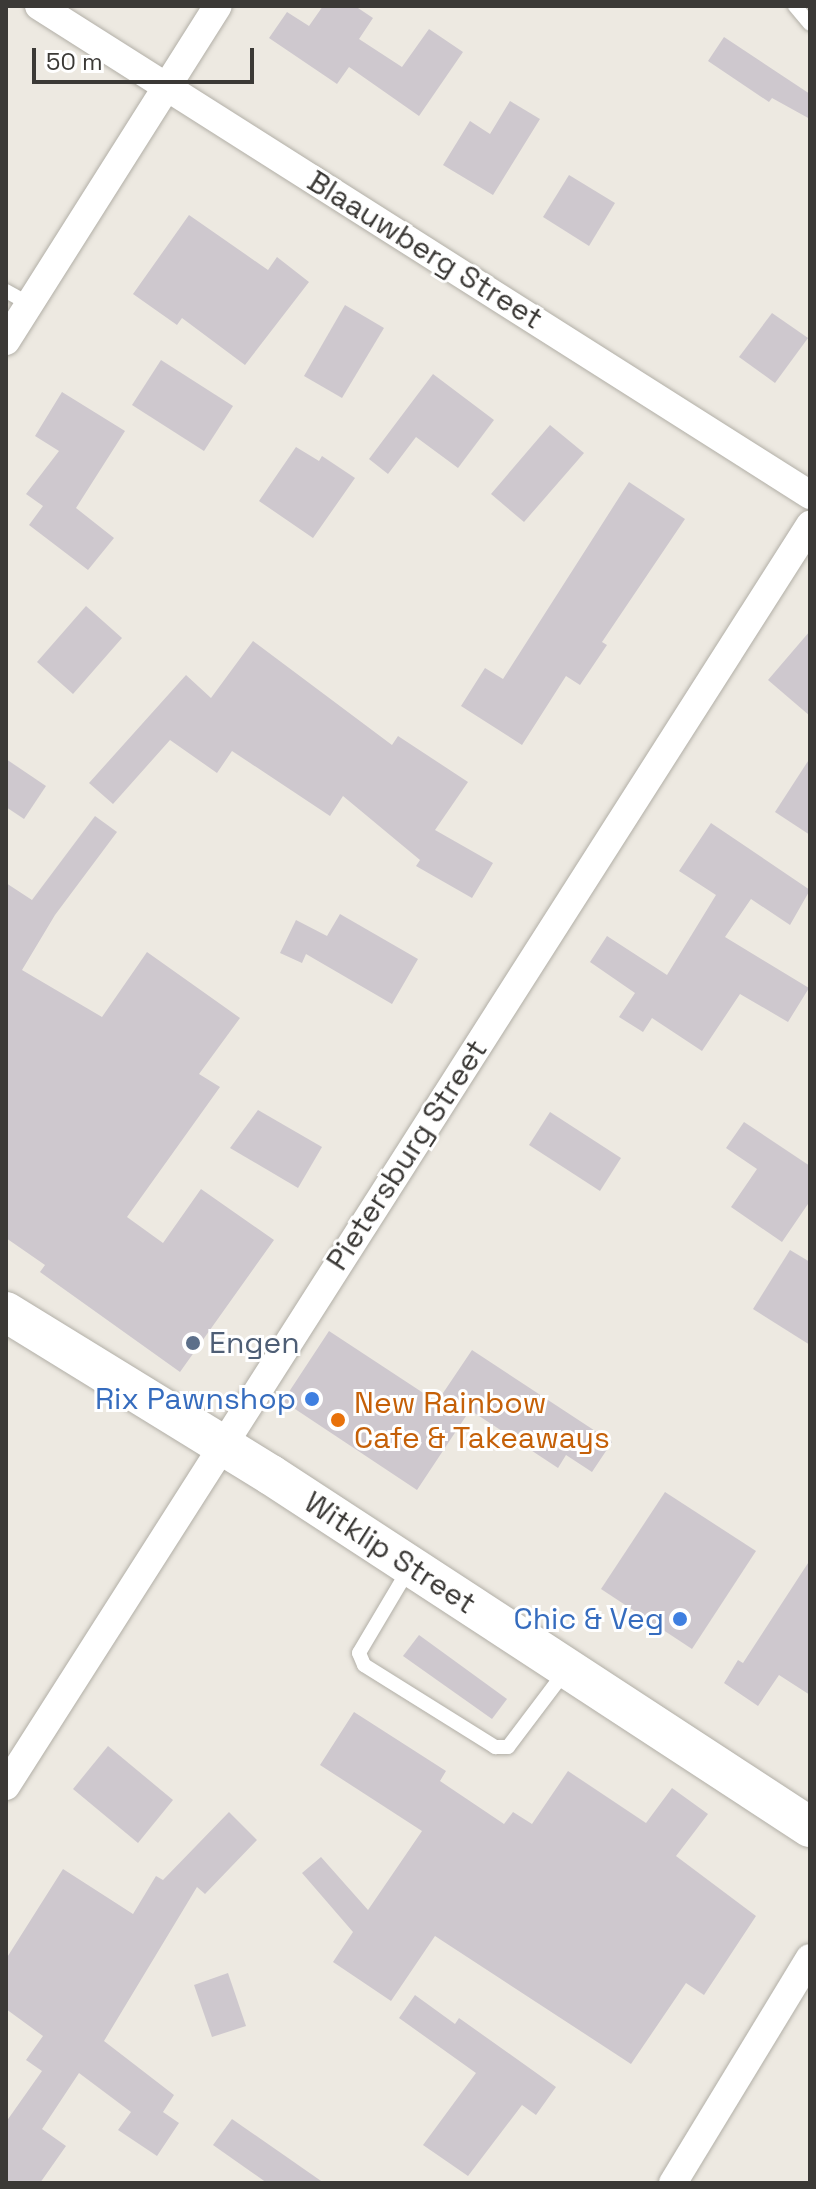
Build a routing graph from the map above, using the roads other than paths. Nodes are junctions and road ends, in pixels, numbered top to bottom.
1 (218, 6) edge
2 (795, 6) edge
3 (46, 8) edge
4 (810, 24) edge
5 (168, 87) junction
6 (18, 298) edge
7 (6, 341) edge
8 (810, 495) edge
9 (810, 525) edge
10 (6, 1312) edge
11 (221, 1447) junction
12 (411, 1566) junction
13 (567, 1669) junction
14 (6, 1786) edge
15 (810, 1827) edge
16 (810, 1958) edge
17 (673, 2183) edge

1 - 5 street
2 - 4 lane
3 - 5 street, Blaauwberg Street
5 - 6 street
5 - 8 street, Blaauwberg Street
6 - 7 street
9 - 11 street, Pietersburg Street
10 - 11 main road, Witklip Street
11 - 12 main road, Witklip Street
11 - 14 street, Pietersburg Street
12 - 13 main road, Witklip Street
12 - 13 lane
13 - 15 main road, Witklip Street
16 - 17 street

